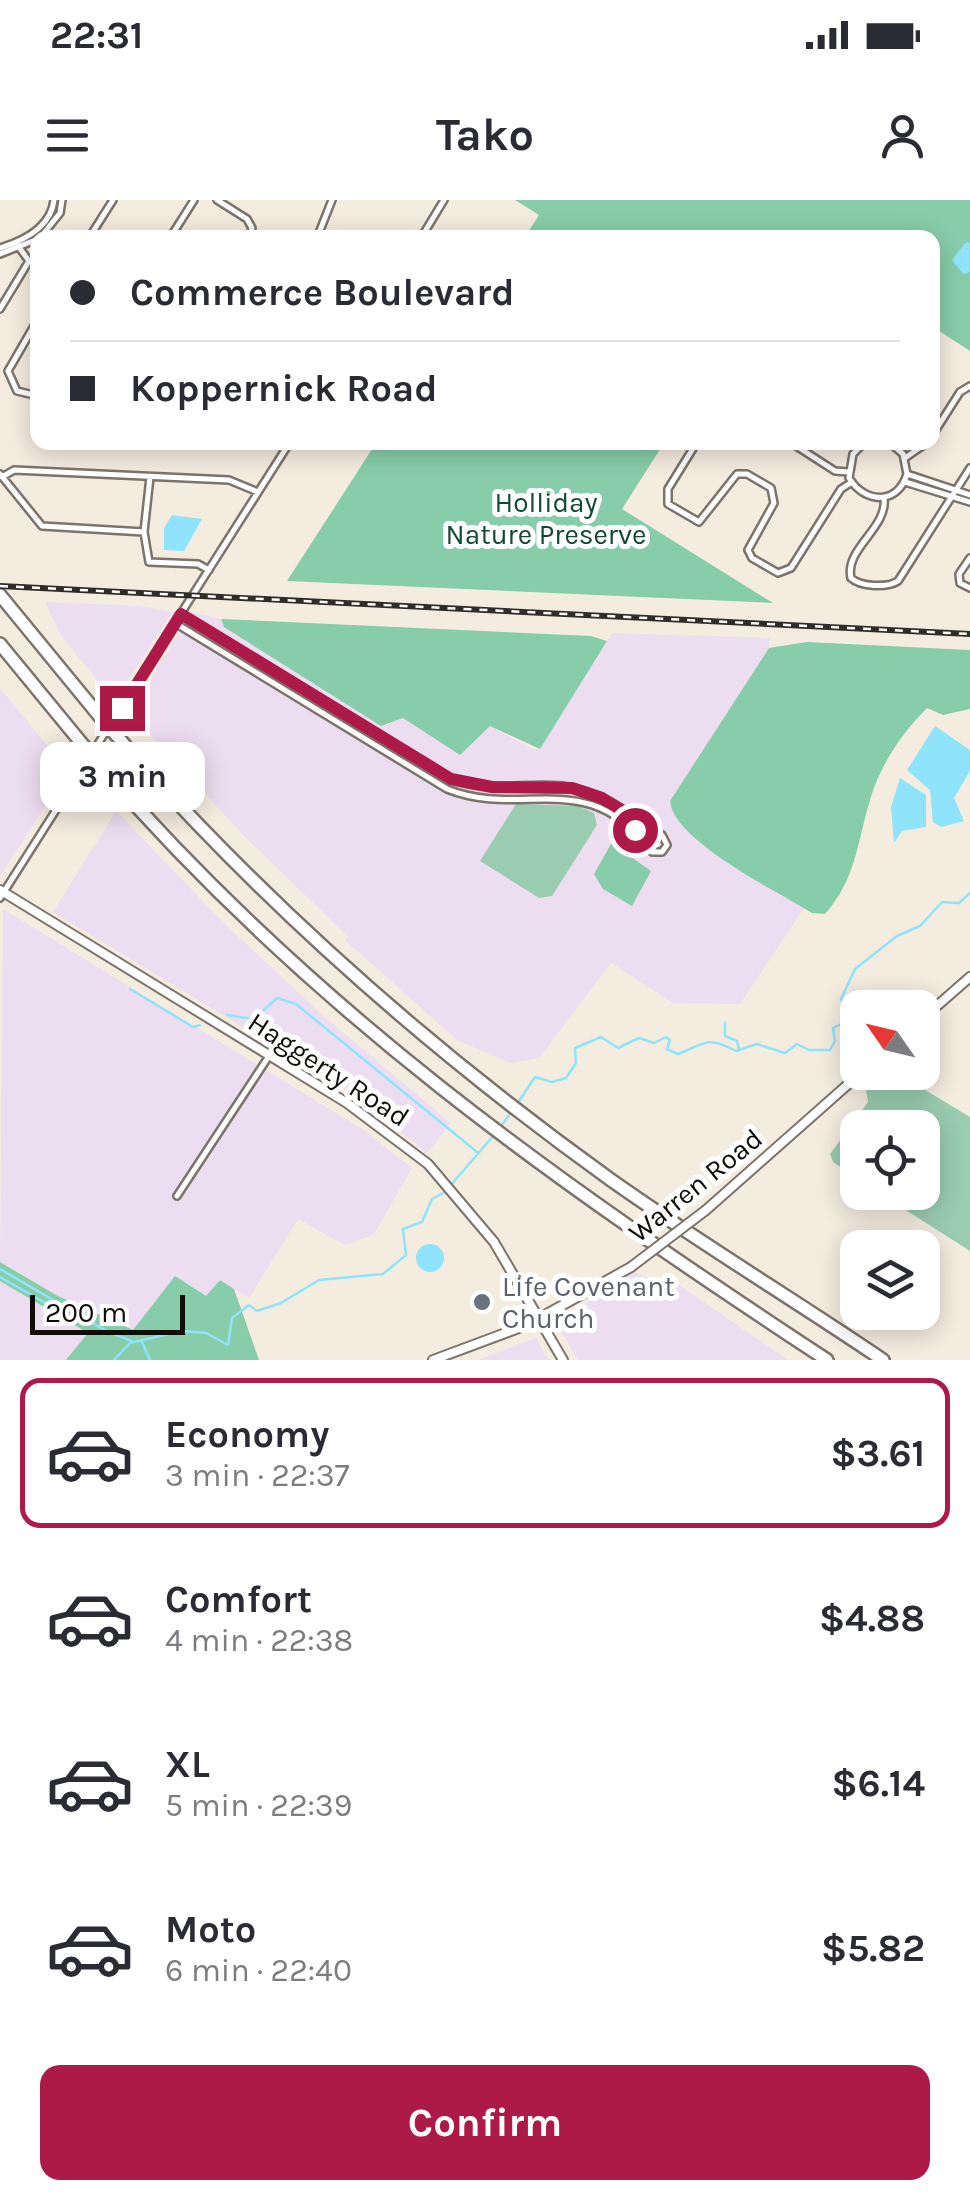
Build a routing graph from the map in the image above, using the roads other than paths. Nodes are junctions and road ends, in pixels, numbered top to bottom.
1 (54, 200) edge
2 (62, 200) edge
3 (113, 200) edge
4 (194, 200) edge
5 (217, 200) edge
6 (332, 200) edge
7 (444, 200) edge
8 (50, 221) junction
9 (39, 230) edge
10 (44, 230) edge
11 (94, 230) edge
12 (175, 230) edge
13 (251, 230) edge
14 (321, 230) edge
15 (426, 230) edge
16 (30, 237) edge
17 (30, 241) edge
18 (19, 246) junction
19 (0, 251) edge
20 (0, 310) edge
21 (30, 331) edge
22 (970, 386) edge
23 (30, 395) edge
24 (940, 423) edge
25 (285, 450) edge
26 (692, 450) edge
27 (803, 450) edge
28 (856, 450) edge
29 (898, 450) edge
30 (916, 450) edge
31 (905, 458) junction
32 (970, 468) edge
33 (849, 472) junction
34 (1, 476) edge
35 (150, 476) junction
36 (906, 478) junction
37 (852, 482) junction
38 (258, 492) junction
39 (954, 494) junction
40 (970, 494) edge
41 (884, 498) junction
42 (970, 502) edge
43 (144, 532) junction
44 (970, 558) edge
45 (208, 570) junction
46 (970, 588) edge
47 (0, 595) edge
48 (181, 614) junction
49 (175, 623) junction
50 (0, 644) edge
51 (235, 648) junction
52 (230, 656) junction
53 (287, 680) junction
54 (282, 689) junction
55 (344, 716) junction
56 (339, 724) junction
57 (424, 764) junction
58 (419, 774) junction
59 (492, 787) junction
60 (492, 797) junction
61 (641, 822) junction
62 (635, 830) junction
63 (1, 893) edge
64 (970, 977) edge
65 (940, 1003) edge
66 (270, 1056) junction
67 (842, 1090) edge
68 (177, 1196) dead end
69 (540, 1319) junction
70 (433, 1360) edge
71 (563, 1360) edge
72 (827, 1360) edge
73 (883, 1360) edge

1 - 8 street
2 - 8 street
3 - 11 street
4 - 12 street
5 - 13 street
6 - 14 street
7 - 15 street
8 - 9 street
8 - 10 street
16 - 18 street
17 - 18 street
18 - 19 street
18 - 20 street
21 - 23 street
22 - 24 street
25 - 38 street
26 - 37 street
27 - 33 street
28 - 33 street
29 - 31 street
30 - 31 street
31 - 36 street
32 - 39 street
33 - 37 street
34 - 35 street
34 - 43 street
35 - 38 street
35 - 43 street
36 - 39 street
36 - 41 street
37 - 41 street
38 - 45 street
39 - 40 street
39 - 41 street
39 - 42 street
43 - 45 street
44 - 46 street
45 - 48 street
47 - 73 highway, bridge
48 - 49 street
48 - 51 street
49 - 52 street
49 - 63 street
50 - 72 highway, bridge
51 - 52 street
51 - 53 street
52 - 54 street
53 - 54 street
53 - 55 street
54 - 56 street
55 - 56 street
55 - 57 street
56 - 58 street
57 - 58 street
57 - 59 street
58 - 60 street
59 - 60 street
59 - 61 street
60 - 62 street
61 - 62 street
61 - 62 street
63 - 66 main road, Haggerty Road
64 - 65 main road
66 - 68 street
66 - 69 main road, Haggerty Road
67 - 69 main road, Warren Road, bridge
69 - 70 main road, Warren Road
69 - 71 main road, Haggerty Road

